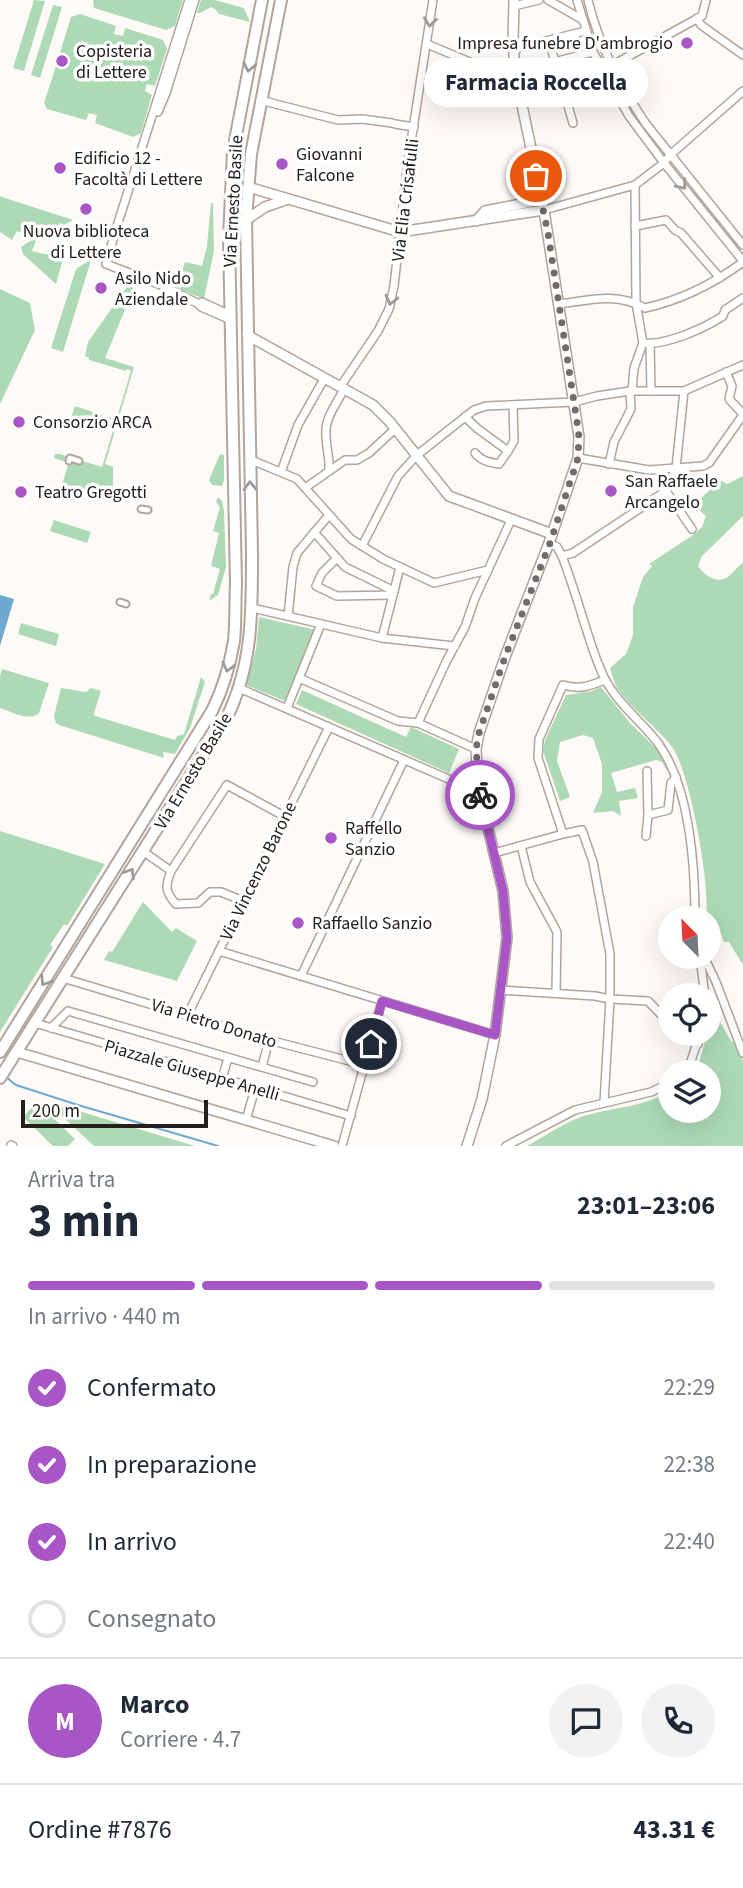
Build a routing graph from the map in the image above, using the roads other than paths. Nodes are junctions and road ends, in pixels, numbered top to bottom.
1 (189, 0) edge
2 (195, 0) edge
3 (262, 0) edge
4 (281, 0) edge
5 (433, 0) edge
6 (539, 0) edge
7 (548, 0) edge
8 (577, 0) edge
9 (588, 0) edge
10 (706, 0) edge
11 (514, 3) edge
12 (697, 19) junction
13 (583, 20) junction
14 (585, 31) junction
15 (549, 41) junction
16 (427, 44) junction
17 (514, 49) junction
18 (593, 52) junction
19 (743, 55) edge
20 (555, 62) junction
21 (611, 66) junction
22 (602, 71) junction
23 (515, 75) junction
24 (743, 91) edge
25 (261, 100) junction
26 (152, 121) junction
27 (573, 123) dead end
28 (414, 127) junction
29 (670, 155) junction
30 (664, 163) junction
31 (635, 185) junction
32 (248, 187) junction
33 (290, 198) junction
34 (543, 205) junction
35 (246, 219) junction
36 (635, 226) junction
37 (400, 232) junction
38 (740, 236) edge
39 (729, 245) junction
40 (743, 245) edge
41 (743, 261) edge
42 (720, 278) junction
43 (743, 298) edge
44 (636, 303) junction
45 (559, 304) junction
46 (230, 318) junction
47 (247, 335) junction
48 (647, 343) junction
49 (231, 362) junction
50 (247, 362) junction
51 (743, 365) edge
52 (726, 372) junction
53 (324, 379) junction
54 (342, 388) junction
55 (631, 391) junction
56 (651, 391) junction
57 (684, 391) junction
58 (574, 402) junction
59 (513, 406) junction
60 (743, 415) edge
61 (465, 416) junction
62 (396, 429) junction
63 (508, 451) junction
64 (475, 453) dead end
65 (417, 455) junction
66 (578, 458) junction
67 (249, 459) junction
68 (69, 461) dead end
69 (79, 461) dead end
70 (609, 464) junction
71 (676, 468) junction
72 (328, 470) junction
73 (281, 472) junction
74 (305, 488) junction
75 (666, 491) junction
76 (329, 515) junction
77 (511, 520) junction
78 (692, 529) dead end
79 (314, 533) junction
80 (551, 538) junction
81 (362, 546) junction
82 (236, 554) junction
83 (252, 554) junction
84 (562, 556) junction
85 (337, 558) junction
86 (400, 567) junction
87 (488, 570) junction
88 (393, 593) junction
89 (252, 608) junction
90 (288, 616) junction
91 (321, 624) junction
92 (382, 638) junction
93 (454, 646) junction
94 (299, 678) junction
95 (605, 680) junction
96 (239, 688) junction
97 (286, 708) junction
98 (418, 723) junction
99 (329, 727) junction
100 (476, 749) junction
101 (404, 760) junction
102 (647, 771) dead end
103 (676, 777) junction
104 (478, 786) junction
105 (648, 815) junction
106 (284, 816) junction
107 (563, 834) junction
108 (646, 836) dead end
109 (521, 846) junction
110 (144, 852) junction
111 (494, 853) junction
112 (170, 872) junction
113 (243, 901) junction
114 (695, 906) edge
115 (81, 923) junction
116 (93, 931) junction
117 (219, 951) junction
118 (709, 970) edge
119 (301, 976) junction
120 (63, 978) junction
121 (500, 990) junction
122 (556, 993) junction
123 (610, 999) junction
124 (382, 1001) junction
125 (658, 1012) edge
126 (187, 1016) junction
127 (34, 1023) junction
128 (51, 1028) junction
129 (495, 1035) junction
130 (269, 1040) junction
131 (0, 1052) edge
132 (16, 1052) junction
133 (743, 1053) edge
134 (228, 1058) junction
135 (365, 1065) junction
136 (262, 1067) junction
137 (0, 1078) edge
138 (222, 1079) junction
139 (313, 1082) dead end
140 (255, 1089) junction
141 (658, 1089) edge
142 (604, 1103) junction
143 (351, 1116) junction
144 (246, 1120) junction
145 (334, 1146) edge
146 (342, 1146) edge
147 (467, 1146) edge
148 (506, 1146) edge

1 - 26 street
2 - 26 street
3 -> 46 main road, Via Ernesto Basile
4 - 25 main road, Via Ernesto Basile
5 -> 16 street, Via Elia Crisafulli
6 - 11 street
7 - 13 street
8 - 13 street
9 - 21 street
10 - 12 street
11 - 17 street
12 - 19 street
12 - 21 street
13 - 14 street
14 - 15 street
14 - 18 street
15 - 17 street
15 - 20 street
16 - 23 street
16 - 28 street, Via Elia Crisafulli
17 - 23 street
18 - 20 street
18 - 22 street
20 - 23 street
20 - 27 street
21 - 22 street
21 - 29 street
22 - 30 street
23 - 34 street
24 - 29 street
25 - 28 street
25 - 32 main road, Via Ernesto Basile
26 - 46 street
28 - 37 street, Via Elia Crisafulli
29 - 30 street
29 - 38 street
30 - 31 street
30 -> 39 street
31 - 34 street
31 - 36 street
32 - 33 street
32 - 35 main road, Via Ernesto Basile
33 - 35 street
33 - 37 street
34 - 37 street
34 - 45 street
35 - 47 main road, Via Ernesto Basile
36 - 42 street
36 - 44 street
37 -> 54 street, Via Elia Crisafulli
38 - 39 street
38 - 40 street
39 - 41 street
41 - 42 street
42 - 44 street
43 - 48 street
44 - 45 street
44 - 48 street
45 - 58 street
46 - 49 main road, Via Ernesto Basile
47 - 50 main road, Via Ernesto Basile
47 - 53 street
48 - 55 street
48 - 56 street
49 - 50 street
49 - 82 main road, Via Ernesto Basile
50 - 67 main road, Via Ernesto Basile
51 - 52 street
52 - 57 street
52 - 60 street
53 - 54 street
53 - 73 street
54 - 62 street
54 - 72 street, Via Elia Crisafulli
55 - 56 street
55 - 58 street
55 - 70 street
56 - 57 street
57 - 71 street
58 - 59 street
58 - 66 street
59 - 61 street
59 - 63 street
60 - 71 street
61 - 63 street
61 - 65 street
62 - 65 street
62 - 72 street
63 - 64 street
65 - 77 street
65 - 81 street
66 - 70 street
66 - 80 street
67 - 73 street
83 -> 67 main road, Via Ernesto Basile
68 - 69 street
70 - 71 street
71 - 75 street
72 - 74 street
73 - 74 street
74 - 76 street
75 - 78 street
75 - 84 street
76 - 79 street
76 - 81 street
77 - 80 street
77 - 87 street
79 - 85 street
79 - 90 street
80 - 84 street
80 - 100 street
81 - 86 street
82 - 83 street
82 -> 115 main road, Via Ernesto Basile
83 - 89 main road, Via Ernesto Basile
84 - 95 street
85 - 88 street
85 - 88 street
86 - 87 street
86 - 88 street
87 - 93 street
88 - 92 street
89 - 90 street
89 - 96 main road, Via Ernesto Basile
90 - 91 street
91 - 92 street
91 - 94 street
92 - 93 street
93 - 98 street
94 - 97 street
94 - 98 street
95 - 103 street
95 - 107 street
96 - 97 street
96 - 110 main road, Via Ernesto Basile
97 - 99 street
98 - 100 street
99 - 101 street
99 - 106 street, Via Vincenzo Barone
100 - 104 street
101 - 104 street
101 - 119 street
102 - 105 street
103 - 105 street
103 - 114 street
104 - 111 street
105 - 108 street
106 - 112 street
106 - 113 street, Via Vincenzo Barone
107 - 109 street
107 - 123 street
109 - 111 street
109 - 122 street
110 - 112 street
116 -> 110 main road, Via Ernesto Basile
111 - 121 street
112 - 113 street
113 - 117 street, Via Vincenzo Barone
115 - 116 street
115 -> 131 main road, Via Ernesto Basile
116 - 120 main road, Via Ernesto Basile
117 - 119 street
117 - 126 street, Via Vincenzo Barone
118 - 133 street
119 - 124 street
120 - 126 street, Via Pietro Donato
120 - 127 main road, Via Ernesto Basile
121 - 122 street
121 - 129 street
122 - 123 street
123 - 125 street
123 - 142 street
124 - 129 street
124 - 135 street
126 - 130 street, Via Pietro Donato
127 - 128 street, Piazzale Giuseppe Anelli
127 - 132 main road, Via Ernesto Basile
128 - 134 street
128 - 138 street, Piazzale Giuseppe Anelli
129 - 147 street
130 - 135 street, Via Pietro Donato
130 - 136 street
132 - 137 main road, Via Ernesto Basile
132 - 144 street
134 - 136 street
134 - 138 street
135 - 143 street
136 - 139 street
138 - 140 street, Piazzale Giuseppe Anelli
140 - 143 street, Piazzale Giuseppe Anelli
140 - 144 street
141 - 142 street
142 - 148 street
143 - 146 street
144 - 145 street

